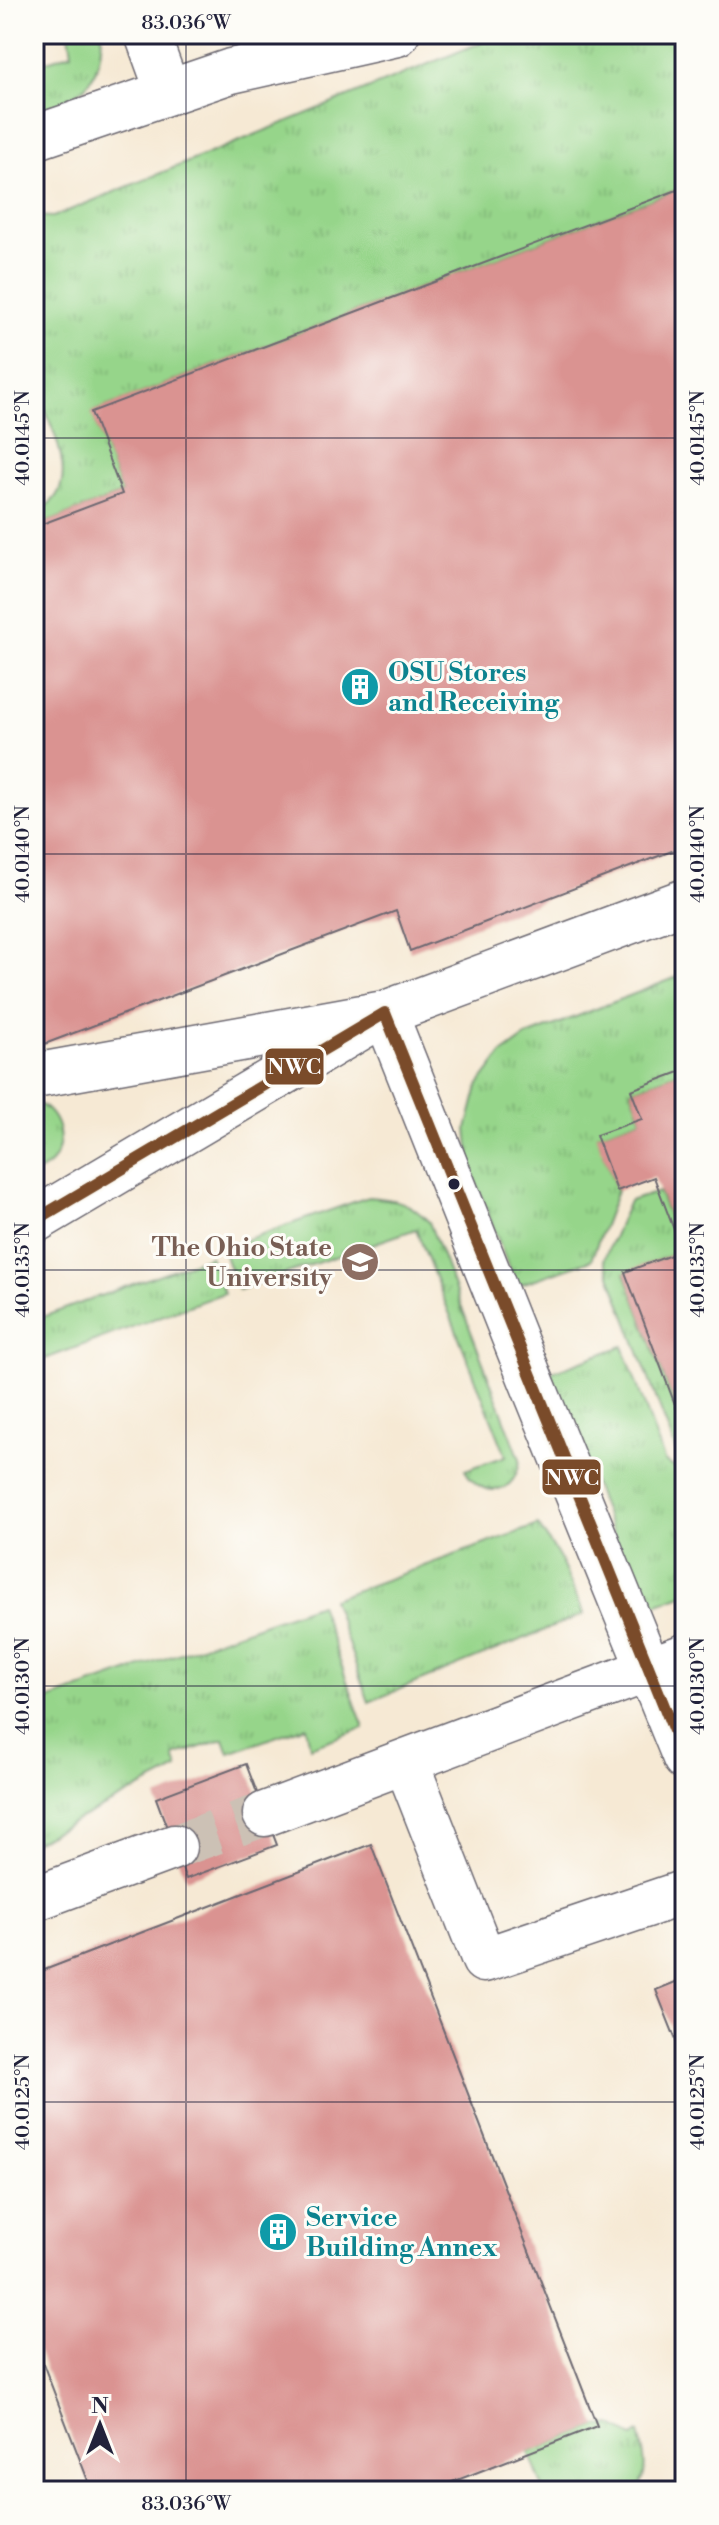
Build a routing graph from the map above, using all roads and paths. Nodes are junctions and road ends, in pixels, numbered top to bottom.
1 (147, 34) edge
2 (373, 37) edge
3 (168, 92) junction
4 (34, 138) edge
5 (685, 901) edge
6 (385, 1013) junction
7 (34, 1076) edge
8 (34, 1221) edge
9 (666, 1662) edge
10 (685, 1758) edge
11 (406, 1762) junction
12 (265, 1814) tunnel mouth
13 (174, 1847) tunnel mouth
14 (685, 1892) edge
15 (34, 1899) edge

1 - 3 lane
2 - 3 lane
3 - 4 lane
5 - 6 lane
6 - 7 lane
6 - 8 lane
6 - 9 lane
9 - 10 lane
9 - 11 lane
11 - 12 lane
11 - 14 lane
13 - 15 lane

